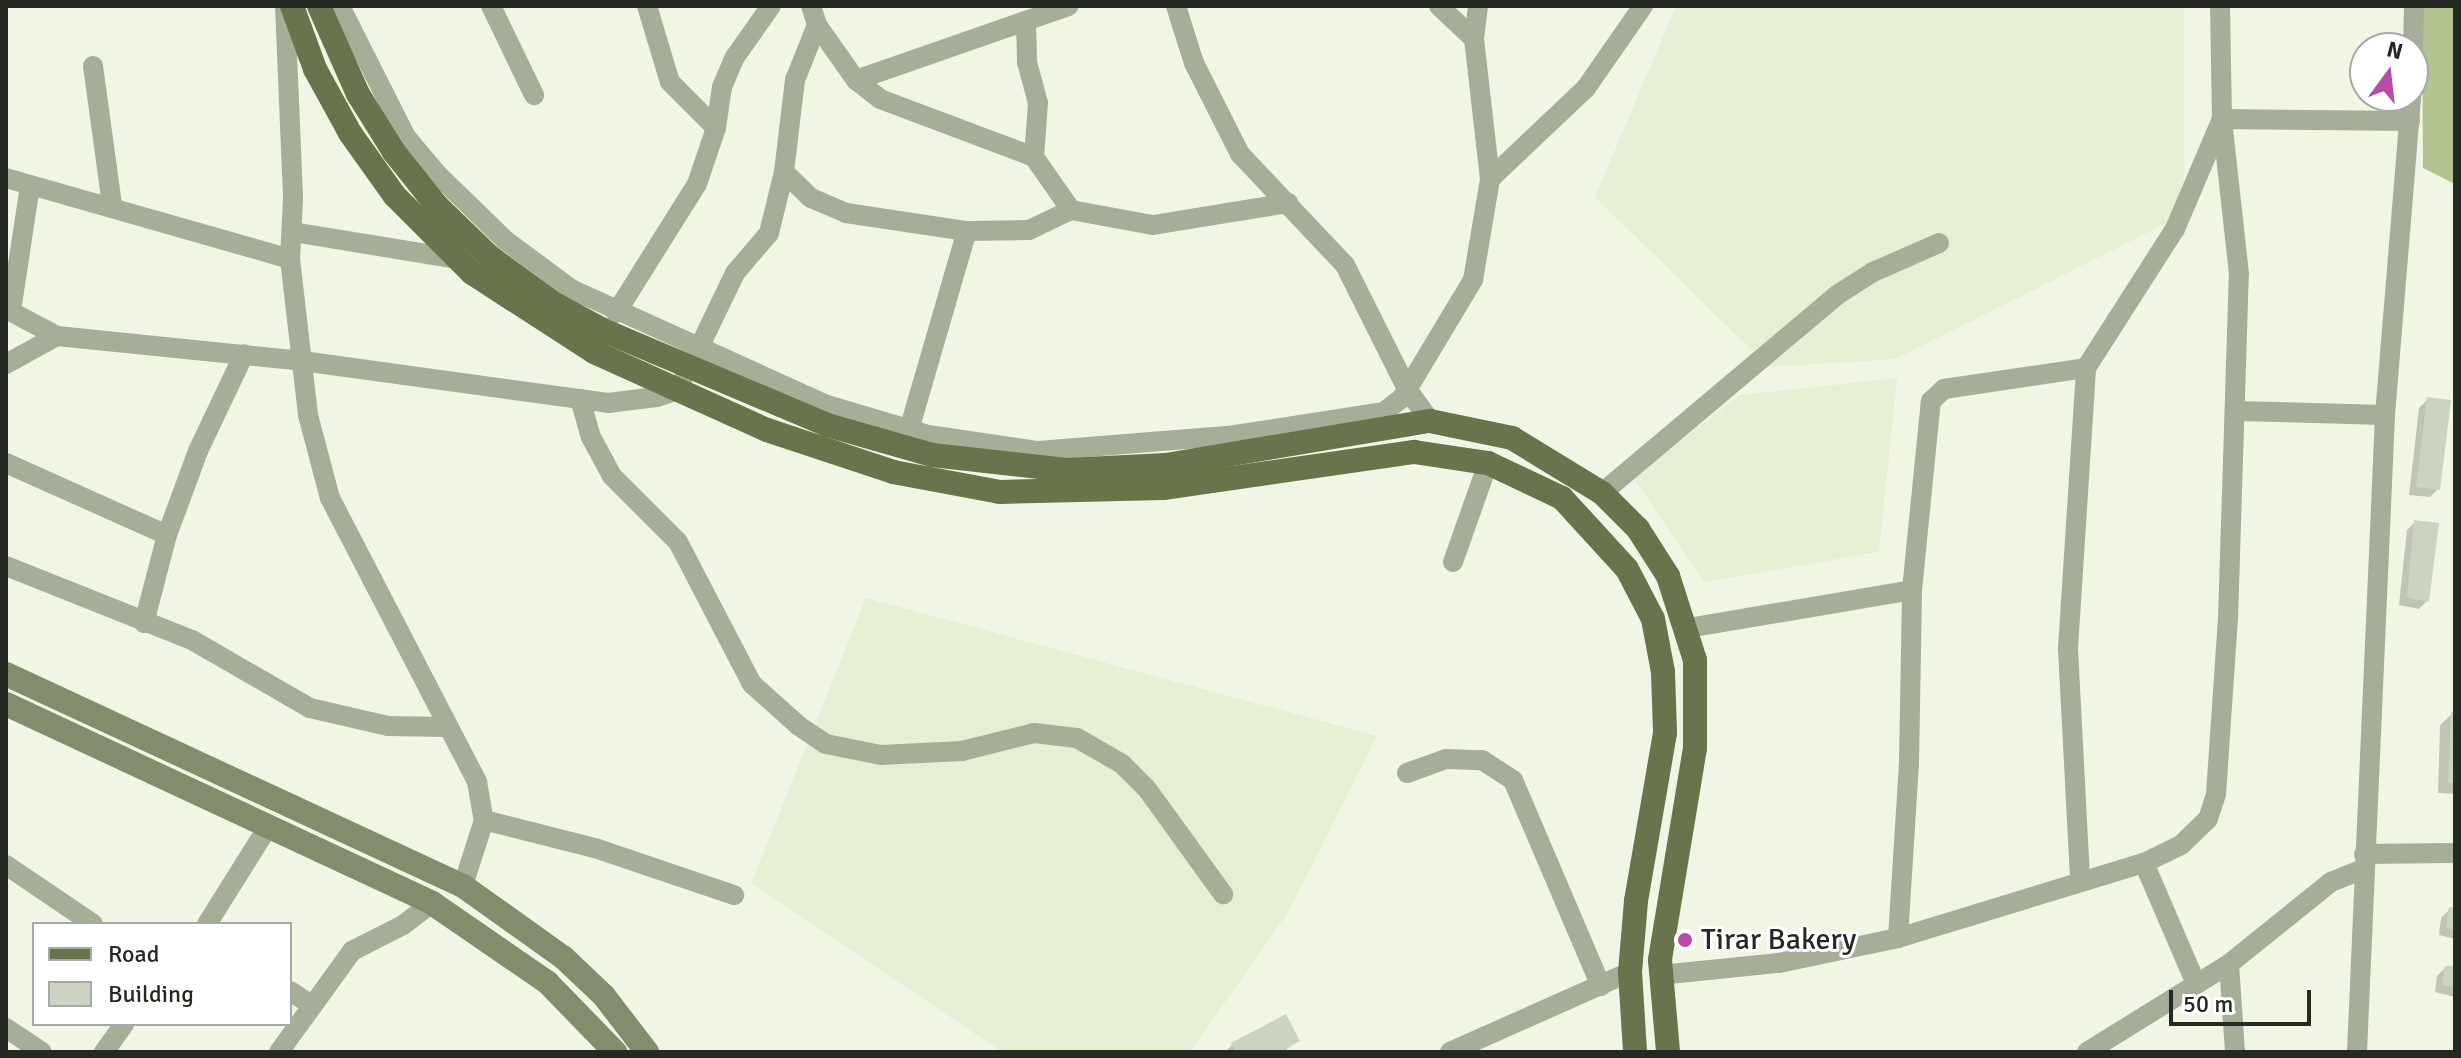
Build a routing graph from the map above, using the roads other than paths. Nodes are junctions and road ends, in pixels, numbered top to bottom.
1 (285, 6) edge
2 (292, 6) edge
3 (319, 6) edge
4 (340, 6) edge
5 (491, 6) edge
6 (647, 6) edge
7 (771, 6) edge
8 (1069, 6) edge
9 (1176, 6) edge
10 (1439, 6) edge
11 (1478, 6) edge
12 (1643, 6) edge
13 (2220, 6) edge
14 (2404, 6) edge
15 (2414, 6) edge
16 (814, 16) edge
17 (1026, 21) junction
18 (2413, 32) edge
19 (1474, 39) junction
20 (93, 66) dead end
21 (856, 80) junction
22 (534, 95) dead end
23 (2410, 112) edge
24 (2222, 119) junction
25 (2410, 121) junction
26 (716, 128) junction
27 (1034, 157) junction
28 (784, 172) junction
29 (6, 178) edge
30 (1490, 179) junction
31 (30, 185) junction
32 (1288, 203) junction
33 (112, 205) junction
34 (1071, 210) junction
35 (967, 231) junction
36 (293, 232) junction
37 (1939, 243) dead end
38 (290, 259) junction
39 (457, 259) junction
40 (9, 310) edge
41 (616, 313) junction
42 (57, 336) junction
43 (244, 354) junction
44 (302, 361) junction
45 (6, 364) edge
46 (2086, 368) junction
47 (688, 370) junction
48 (1407, 389) junction
49 (580, 399) junction
50 (780, 407) junction
51 (2236, 411) junction
52 (1384, 412) junction
53 (2385, 415) junction
54 (1425, 422) junction
55 (767, 430) junction
56 (909, 430) junction
57 (1512, 438) junction
58 (6, 463) edge
59 (1496, 466) junction
60 (1602, 493) junction
61 (167, 535) junction
62 (1453, 562) dead end
63 (6, 566) edge
64 (1912, 590) junction
65 (144, 623) junction
66 (1688, 628) junction
67 (6, 674) edge
68 (6, 704) edge
69 (446, 727) junction
70 (1407, 773) dead end
71 (484, 820) junction
72 (269, 825) junction
73 (2455, 853) edge
74 (2364, 862) junction
75 (2144, 863) junction
76 (6, 865) edge
77 (2080, 878) junction
78 (463, 886) junction
79 (1223, 894) dead end
80 (734, 895) dead end
81 (432, 903) junction
82 (90, 922) edge
83 (208, 922) edge
84 (1898, 938) junction
85 (2229, 964) junction
86 (1630, 972) junction
87 (1660, 975) junction
88 (2196, 984) junction
89 (1601, 986) junction
90 (292, 992) edge
91 (310, 1004) junction
92 (123, 1026) edge
93 (6, 1028) edge
94 (641, 1043) edge
95 (613, 1050) edge
96 (42, 1052) edge
97 (104, 1052) edge
98 (279, 1052) edge
99 (1450, 1052) edge
100 (1635, 1052) edge
101 (1668, 1052) edge
102 (2087, 1052) edge
103 (2235, 1052) edge
104 (2357, 1052) edge

1 - 36 street
2 - 39 main road
3 - 47 main road
4 - 41 street
5 - 22 street
6 - 26 street
7 - 26 street
8 - 17 street
9 - 32 street
10 - 19 street
11 - 19 street
12 - 30 street
13 - 24 street
14 - 15 street
15 - 18 street
16 - 21 street
16 - 28 street
17 - 21 street
17 - 27 street
19 - 30 street
20 - 33 street
21 - 27 street
23 - 25 street
24 - 25 street
24 - 46 street
24 - 51 street
25 - 53 street
26 - 41 street
27 - 34 street
28 - 35 street
28 - 47 street
29 - 31 street
30 - 48 street
31 - 33 street
31 - 40 street
32 - 34 street
32 - 48 street
33 - 38 street
34 - 35 street
35 - 56 street
36 - 38 street
36 - 39 street
37 - 60 street
38 - 44 street
39 - 47 main road
40 - 42 street
41 - 47 street
42 - 43 street
42 - 45 street
43 - 44 street
43 - 61 street
44 - 49 street
44 - 69 street
46 - 64 street
46 - 77 street
47 - 49 street
47 - 50 main road
47 - 55 main road
47 - 56 street
48 - 52 street
48 - 54 street
49 - 79 street
50 - 54 main road
50 - 55 main road
51 - 53 street
51 - 75 street
52 - 54 street
52 - 56 street
53 - 74 street
54 - 57 main road
55 - 59 main road
57 - 59 main road
57 - 60 main road
58 - 61 street
59 - 62 street
59 - 86 main road
60 - 66 main road
61 - 65 street
63 - 65 street
64 - 66 street
64 - 84 street
65 - 69 street
66 - 87 main road
67 - 78 main road
68 - 72 main road
69 - 71 street
70 - 89 street
71 - 78 street
71 - 80 street
72 - 81 main road
72 - 83 street
73 - 74 street
74 - 85 street
74 - 104 street
75 - 77 street
75 - 88 street
76 - 82 street
77 - 84 street
78 - 94 main road
81 - 91 street
81 - 95 main road
84 - 87 street
85 - 88 street
85 - 103 street
86 - 89 street
86 - 100 main road
87 - 101 main road
88 - 102 street
89 - 99 street
90 - 91 street
91 - 98 street
92 - 97 street
93 - 96 street
94 - 95 main road

